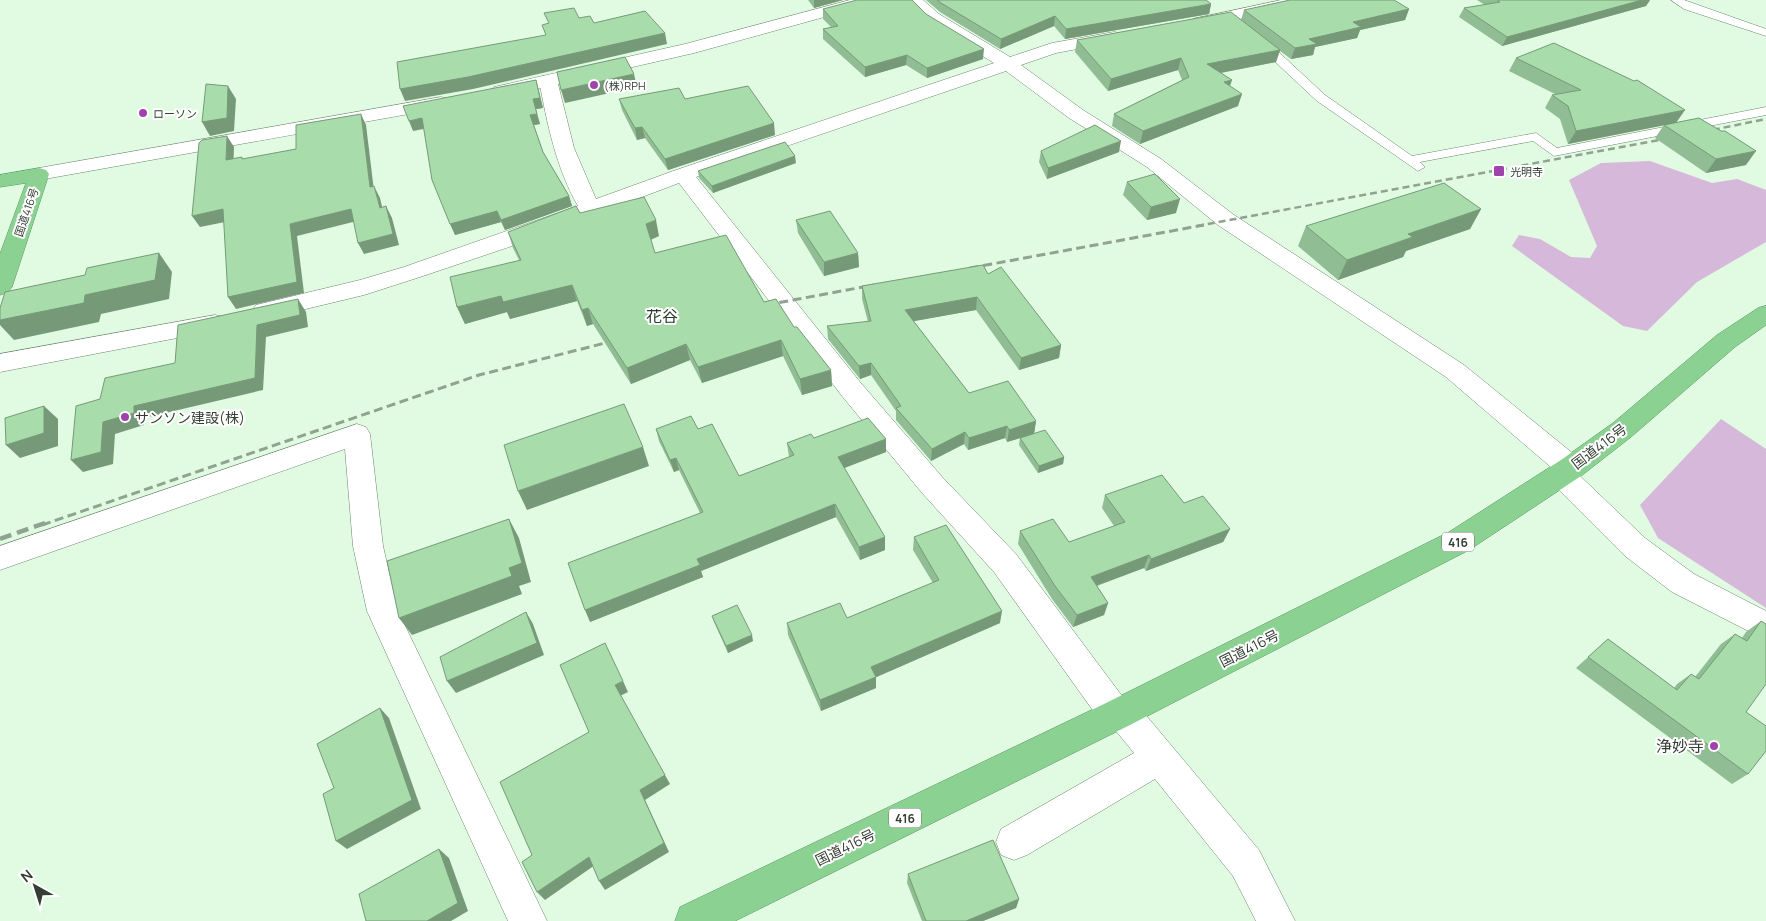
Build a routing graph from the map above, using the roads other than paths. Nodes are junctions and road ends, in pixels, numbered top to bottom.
1 (869, 0) edge
2 (913, 0) edge
3 (1304, 0) edge
4 (1676, 0) edge
5 (1229, 17) junction
6 (1184, 26) edge
7 (1766, 33) edge
8 (1128, 35) edge
9 (1007, 64) junction
10 (548, 80) junction
11 (482, 95) edge
12 (454, 100) edge
13 (1766, 111) edge
14 (1410, 160) junction
15 (1420, 169) dead end
16 (39, 174) junction
17 (683, 174) junction
18 (0, 181) edge
19 (591, 209) junction
20 (0, 288) edge
21 (1766, 314) edge
22 (0, 363) edge
23 (1566, 471) junction
24 (0, 558) edge
25 (1766, 626) edge
26 (1119, 713) junction
27 (1159, 757) junction
28 (1014, 842) dead end
29 (528, 921) edge
30 (694, 921) edge
31 (1276, 921) edge

1 - 10 street
2 - 9 street
3 - 5 street
4 - 7 lane
5 - 6 street
5 - 14 lane
8 - 9 street
9 - 17 street
9 - 23 street
10 - 11 street
10 - 19 street
12 - 16 street
13 - 14 lane
14 - 15 lane
16 - 18 highway, 国道416号
16 - 20 highway, 国道416号
17 - 19 street
17 - 26 street
19 - 22 street
21 - 23 highway, 国道416号 / 416
23 - 25 street
23 - 26 highway, 国道416号 / 416
24 - 29 street
26 - 27 street
26 - 30 highway, 国道416号 / 416
27 - 28 street
27 - 31 street

